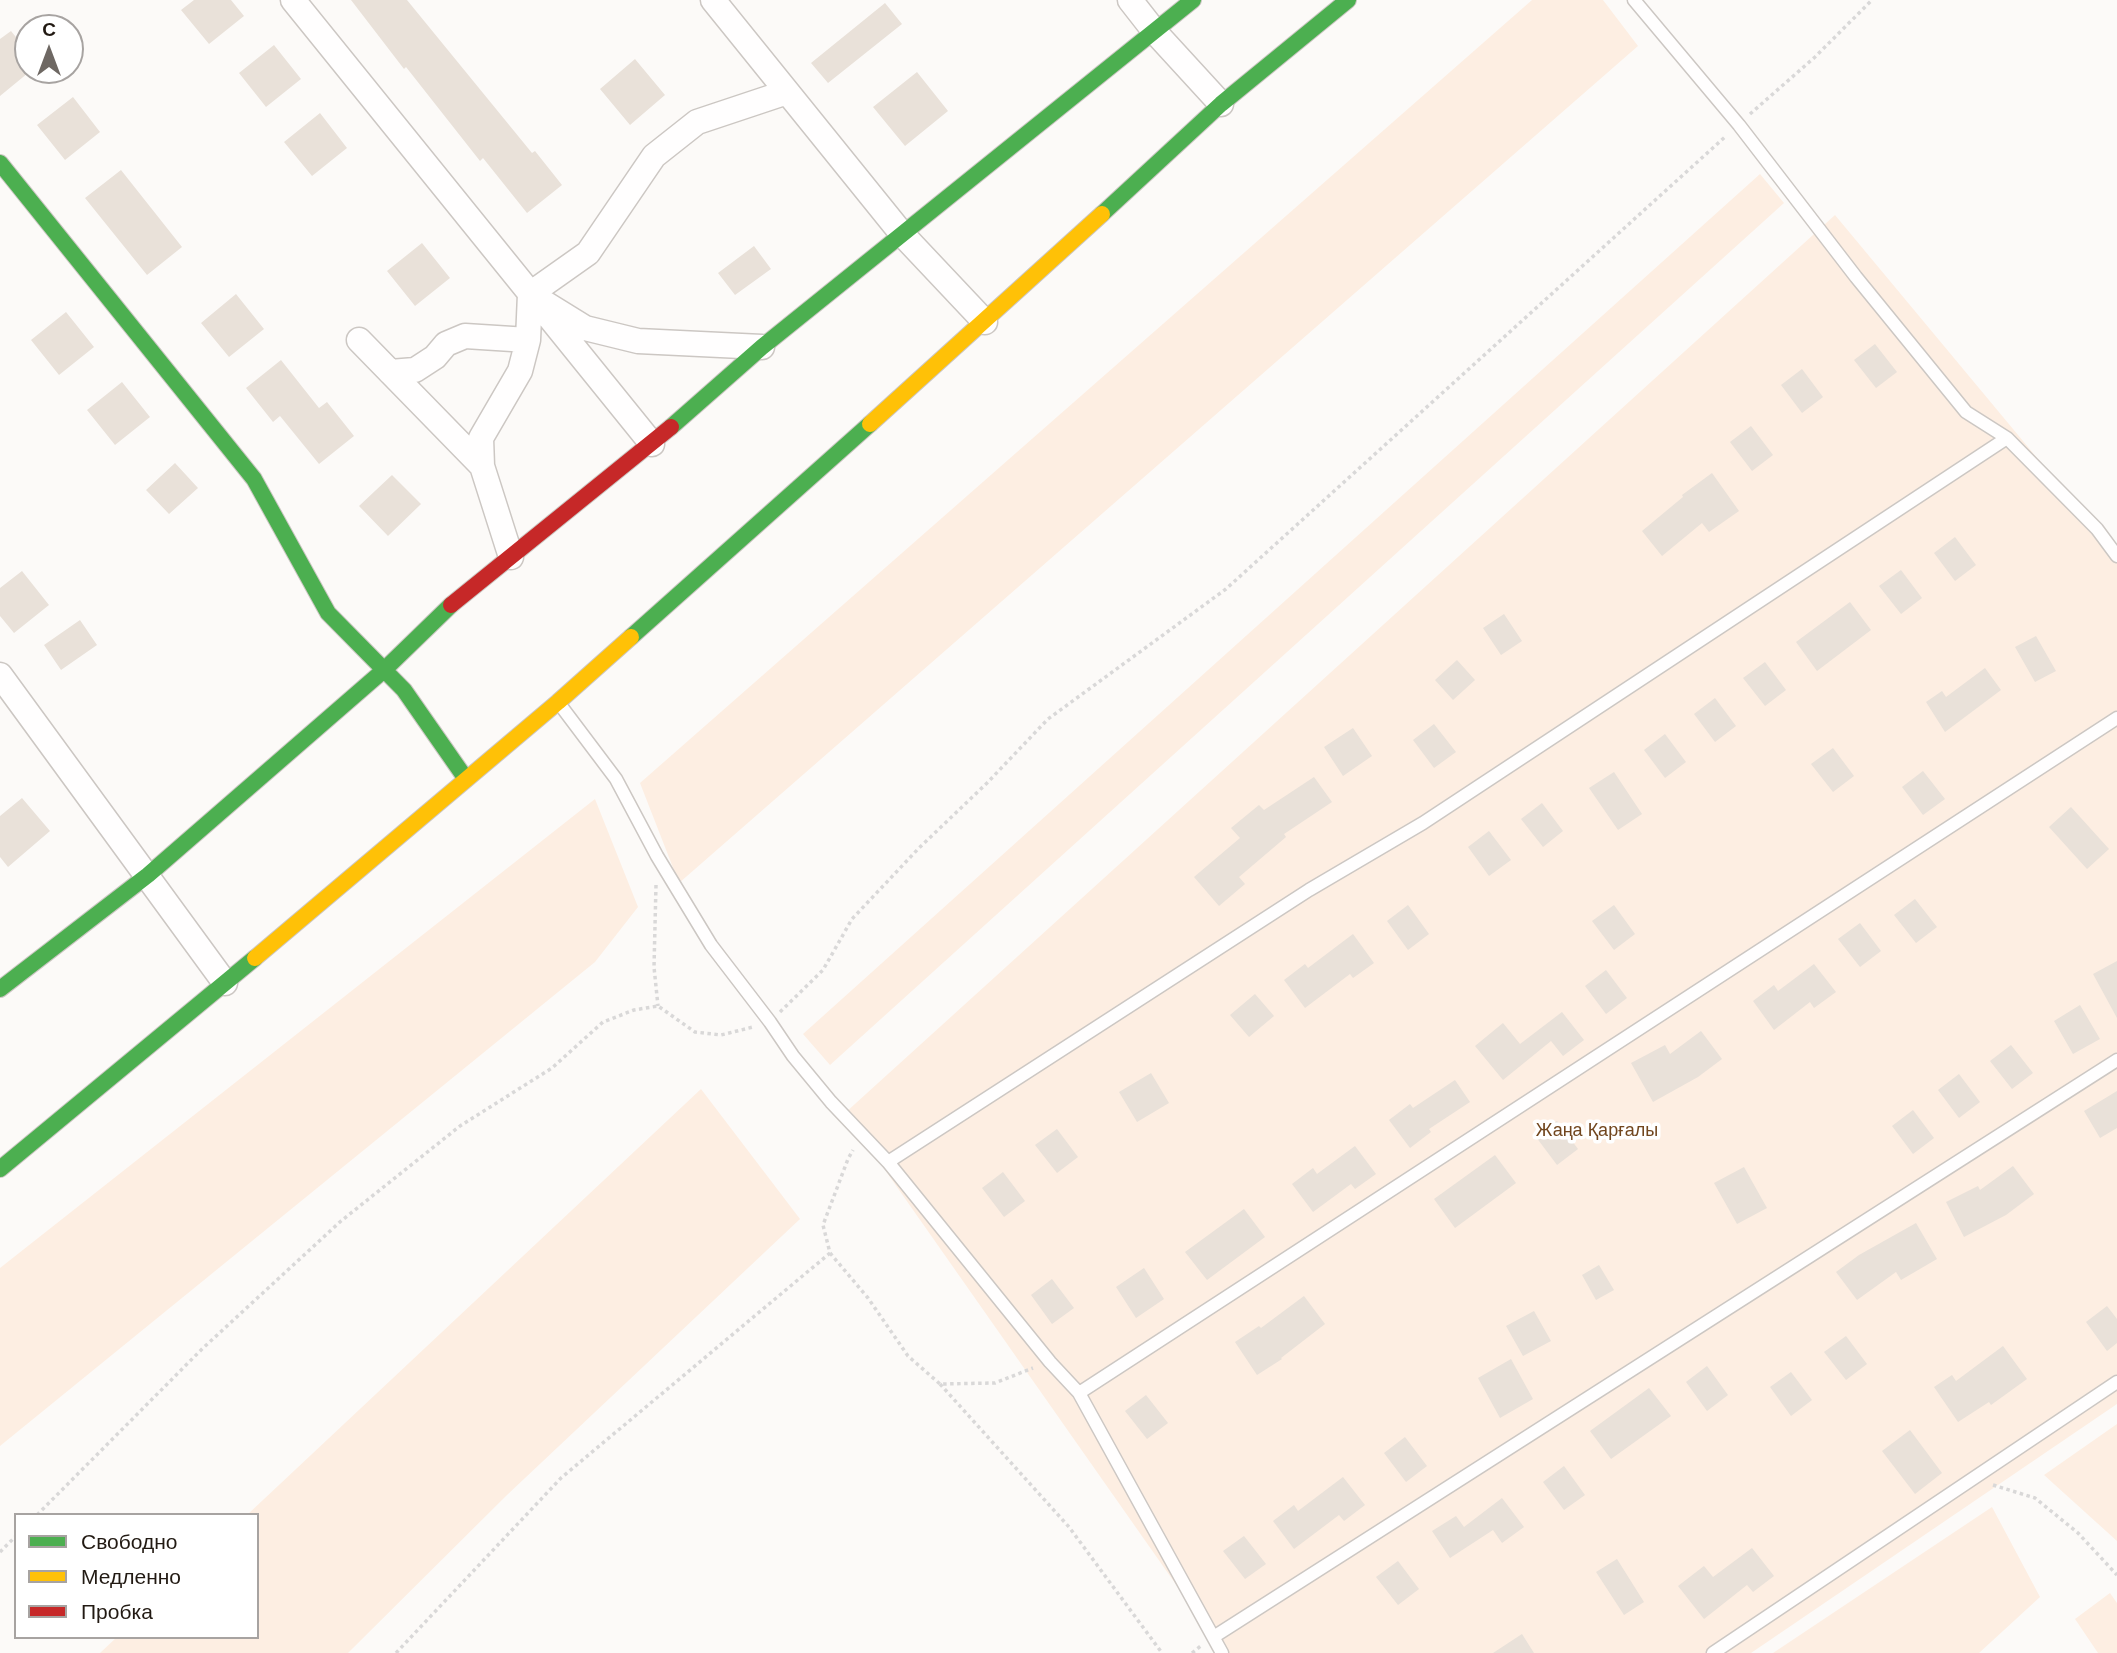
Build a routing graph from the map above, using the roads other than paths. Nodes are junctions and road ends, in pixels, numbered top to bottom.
1 (293, 0) edge
2 (713, 0) edge
3 (1130, 0) edge
4 (1193, 0) edge
5 (1348, 0) edge
6 (1634, 0) edge
7 (1155, 32) junction
8 (787, 92) junction
9 (1221, 104) junction
10 (0, 163) edge
11 (902, 234) junction
12 (530, 294) junction
13 (985, 322) junction
14 (359, 340) dead end
15 (528, 340) junction
16 (762, 347) junction
17 (390, 372) junction
18 (2007, 438) junction
19 (652, 444) junction
20 (482, 466) junction
21 (2117, 556) edge
22 (511, 557) junction
23 (384, 670) junction
24 (0, 675) edge
25 (558, 702) junction
26 (2117, 718) edge
27 (466, 779) junction
28 (148, 875) junction
29 (225, 983) junction
30 (0, 989) edge
31 (2117, 1060) edge
32 (888, 1161) junction
33 (0, 1169) edge
34 (2117, 1382) edge
35 (1079, 1394) junction
36 (1215, 1636) junction
37 (1222, 1653) edge
38 (1713, 1653) edge

1 - 12 street
2 - 8 street
3 - 7 street
4 - 7 street
5 - 9 street
6 - 18 lane
7 - 9 street
7 - 11 street
8 - 11 street
8 - 12 street
9 - 13 street
10 - 23 street
11 - 13 street
11 - 16 street
12 - 15 street
12 - 16 street
12 - 19 street
13 - 25 street
14 - 17 street
15 - 17 street
15 - 20 street
16 - 19 street
17 - 20 street
18 - 21 lane
18 - 32 lane
19 - 22 street
20 - 22 street
22 - 23 street
23 - 27 street
23 - 28 street
24 - 28 street
25 - 27 street
25 - 32 lane
26 - 35 lane
27 - 29 street
28 - 29 street
28 - 30 street
29 - 33 street
31 - 36 lane
32 - 35 lane
34 - 38 lane
35 - 36 lane
36 - 37 lane

